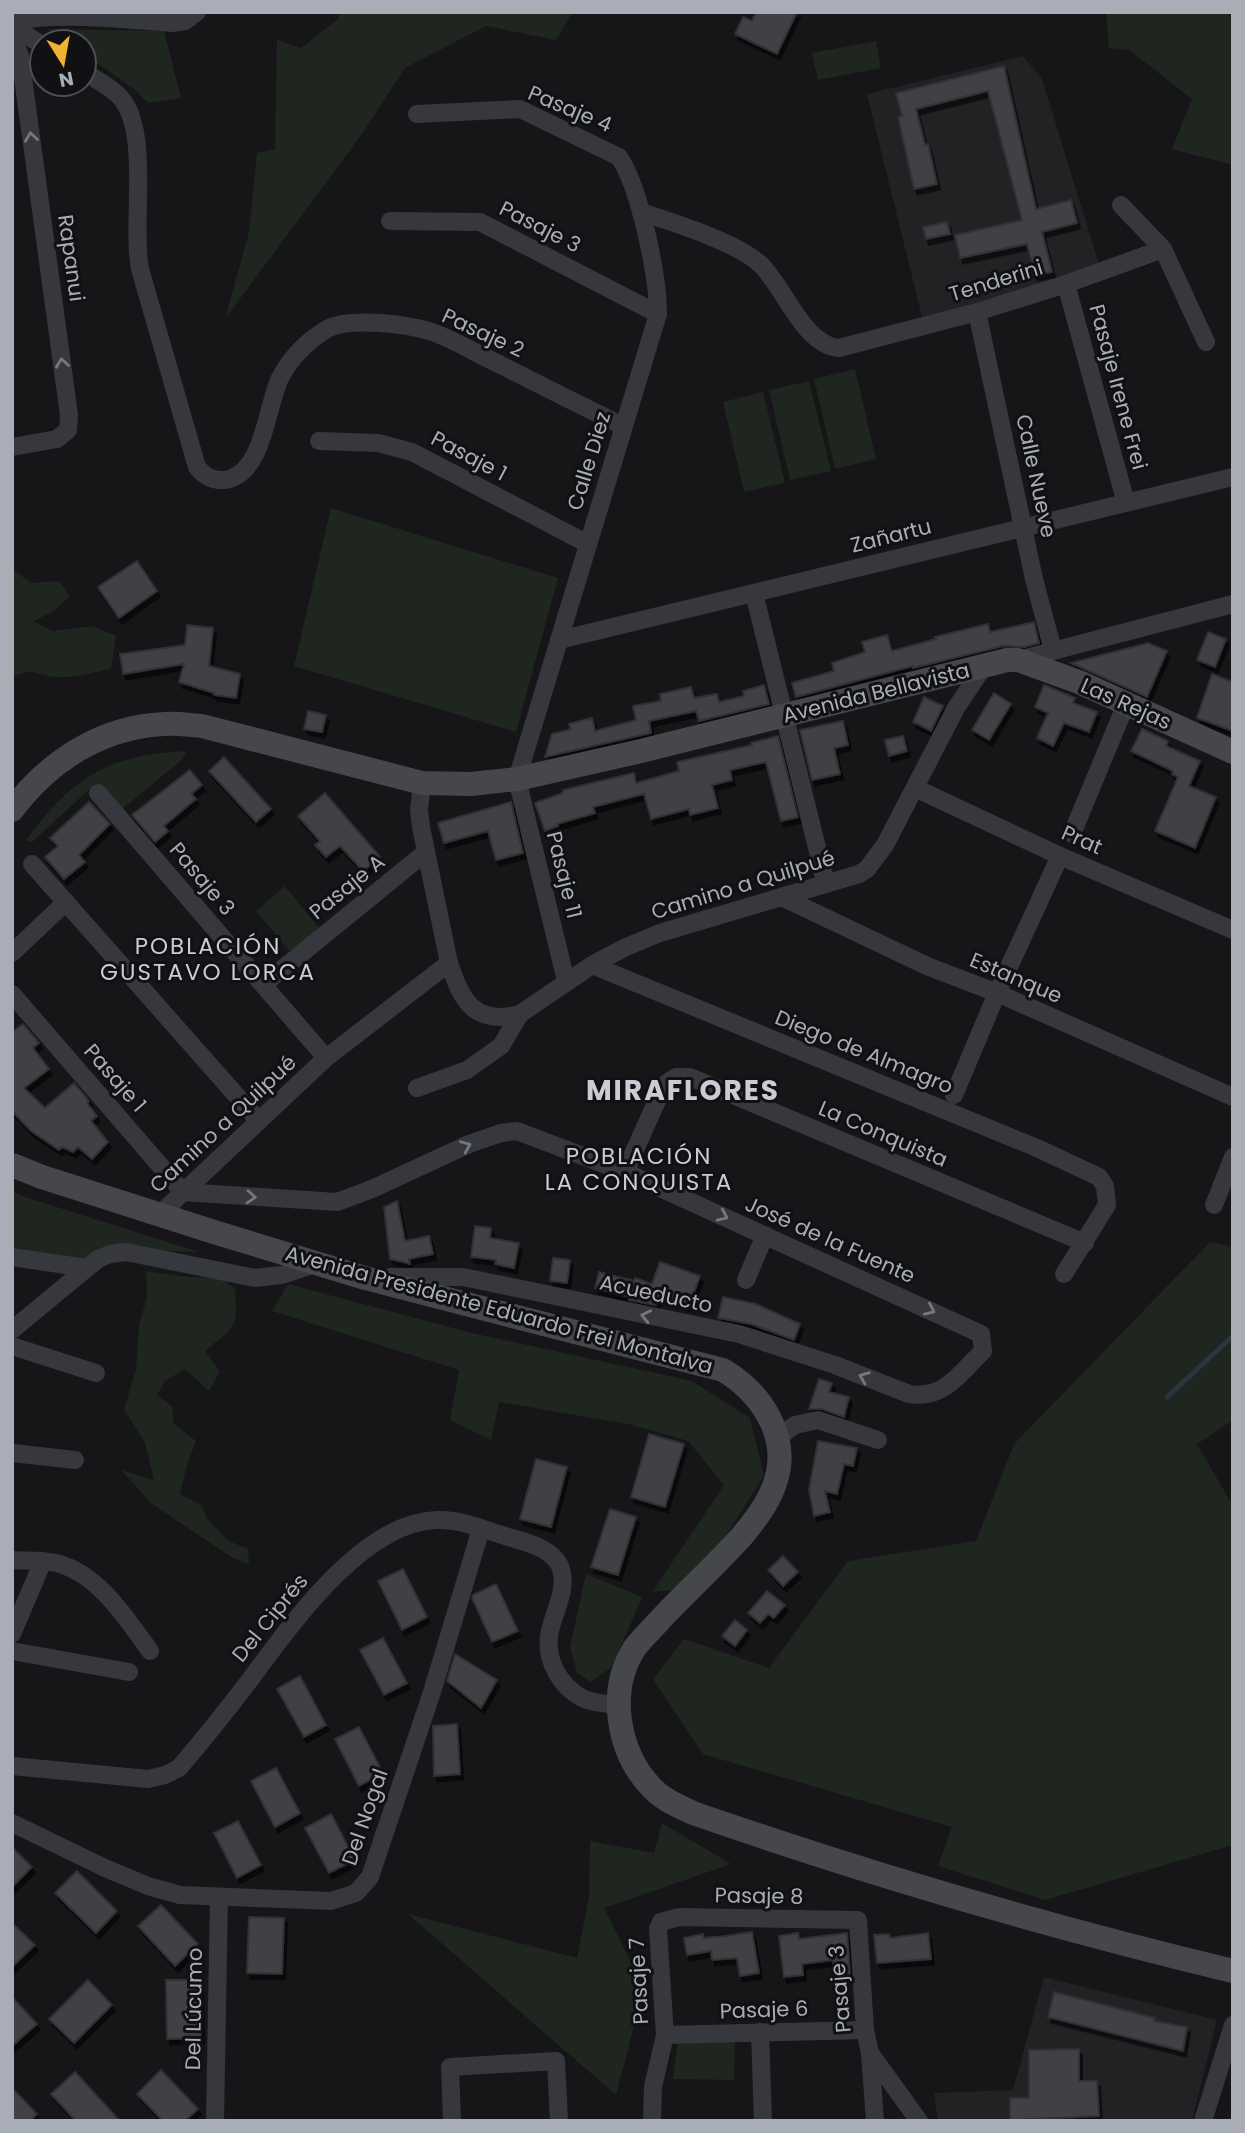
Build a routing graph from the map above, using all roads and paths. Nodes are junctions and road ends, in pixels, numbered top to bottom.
1 (197, 12) edge
2 (97, 15) edge
3 (12, 24) edge
4 (12, 35) edge
5 (28, 35) edge
6 (98, 81) edge
7 (417, 114) dead end
8 (619, 157) joint
9 (1121, 205) dead end
10 (640, 212) junction
11 (390, 221) dead end
12 (1163, 249) junction
13 (1066, 284) junction
14 (977, 312) junction
15 (658, 314) junction
16 (1206, 342) dead end
17 (623, 426) junction
18 (319, 441) dead end
19 (12, 447) edge
20 (1233, 477) edge
21 (1126, 503) junction
22 (1023, 527) junction
23 (588, 544) junction
24 (754, 593) junction
25 (1224, 606) edge
26 (1233, 615) edge
27 (559, 640) junction
28 (1053, 650) junction
29 (1018, 660) junction
30 (984, 666) junction
31 (1126, 704) junction
32 (785, 716) junction
33 (1233, 752) edge
34 (517, 779) junction
35 (422, 783) junction
36 (915, 788) junction
37 (98, 793) dead end
38 (12, 810) edge
39 (1072, 834) dead end
40 (426, 852) junction
41 (1060, 856) junction
42 (32, 864) dead end
43 (826, 884) junction
44 (784, 898) junction
45 (66, 902) junction
46 (1233, 930) edge
47 (12, 953) edge
48 (449, 963) junction
49 (592, 965) junction
50 (566, 981) junction
51 (264, 984) junction
52 (997, 993) junction
53 (12, 994) edge
54 (520, 1014) junction
55 (326, 1058) junction
56 (417, 1088) dead end
57 (954, 1095) dead end
58 (1233, 1097) edge
59 (259, 1121) junction
60 (1233, 1157) edge
61 (12, 1165) edge
62 (625, 1172) junction
63 (183, 1192) junction
64 (1214, 1205) dead end
65 (160, 1214) junction
66 (765, 1235) junction
67 (1085, 1243) junction
68 (12, 1257) edge
69 (318, 1263) junction
70 (86, 1268) junction
71 (1064, 1274) dead end
72 (365, 1278) junction
73 (746, 1280) dead end
74 (12, 1330) edge
75 (12, 1346) edge
76 (96, 1373) dead end
77 (929, 1395) joint
78 (776, 1439) junction
79 (878, 1440) dead end
80 (12, 1452) edge
81 (75, 1461) dead end
82 (481, 1529) junction
83 (12, 1560) edge
84 (43, 1561) junction
85 (13, 1633) edge
86 (12, 1651) edge
87 (150, 1651) dead end
88 (129, 1672) dead end
89 (619, 1705) junction
90 (12, 1766) edge
91 (12, 1823) edge
92 (219, 1897) junction
93 (858, 1920) joint
94 (661, 1922) joint
95 (1233, 1971) edge
96 (1233, 2025) edge
97 (865, 2030) junction
98 (760, 2032) junction
99 (665, 2035) junction
100 (870, 2053) junction
101 (897, 2088) junction
102 (874, 2095) junction
103 (917, 2118) edge
104 (215, 2121) edge
105 (452, 2121) edge
106 (559, 2121) edge
107 (652, 2121) edge
108 (763, 2121) edge
109 (875, 2121) edge
110 (1203, 2121) edge

1 - 2 street
2 - 3 street
3 - 5 street
19 -> 4 street, Rapanui
6 - 17 street, Pasaje 2
7 - 8 street, Pasaje 4
8 - 10 street, Calle Diez
9 - 12 street
10 - 14 street, Tenderini
10 - 15 street, Calle Diez
11 - 15 street, Pasaje 3
12 - 13 street, Tenderini
12 - 16 street
13 - 14 street, Tenderini
13 - 21 street, Pasaje Irene Frei
14 - 22 street, Calle Nueve
15 - 17 street, Calle Diez
17 - 23 street, Calle Diez
18 - 23 street, Pasaje 1
20 - 21 street, Zañartu
21 - 22 street, Zañartu
22 - 24 street, Zañartu
22 - 28 street, Calle Nueve
23 - 27 street, Calle Diez
24 - 27 street, Zañartu
24 - 32 street
25 - 26 street
25 - 28 street, Avenida Bellavista
27 - 34 street, Calle Diez
28 - 29 street, Avenida Bellavista
29 - 30 street, Avenida Bellavista
29 - 31 street, Las Rejas
30 - 32 street, Avenida Bellavista
30 - 36 street, Camino a Quilpué
31 - 33 street, Las Rejas
31 - 39 street
32 - 34 street, Avenida Bellavista
32 - 43 street
34 - 35 street
34 - 50 street, Pasaje 11
35 - 38 street
35 - 40 street
36 - 41 street, Prat
36 - 43 street, Camino a Quilpué
37 - 51 street, Pasaje 3
40 - 48 street
40 - 51 street, Pasaje A
41 - 46 street, Prat
41 - 52 street
42 - 45 street
43 - 44 street, Camino a Quilpué
44 - 49 street, Camino a Quilpué
44 - 52 street, Estanque
45 - 47 street
45 - 59 street
48 - 54 street
48 - 55 street, Camino a Quilpué
49 - 50 street, Camino a Quilpué
49 - 67 street, Diego de Almagro
50 - 54 street, Camino a Quilpué
51 - 55 street, Pasaje 3
52 - 57 street
52 - 58 street, Estanque
53 - 63 street, Pasaje 1
54 - 56 street
55 - 59 street, Camino a Quilpué
59 - 63 street, Camino a Quilpué
60 - 64 street
61 - 65 street, Avenida Presidente Eduardo Frei Montalva
63 -> 62 street, José de la Fuente
62 -> 66 street, José de la Fuente
62 - 67 street, La Conquista
63 - 65 street, Camino a Quilpué
65 - 69 street, Avenida Presidente Eduardo Frei Montalva
66 - 73 street
66 -> 77 street, José de la Fuente
67 - 71 street
68 - 70 street
69 - 70 street
69 - 72 street, Avenida Presidente Eduardo Frei Montalva
70 - 74 street
77 -> 72 street, Acueducto
72 - 78 street, Avenida Presidente Eduardo Frei Montalva
75 - 76 street
78 - 79 street
78 - 89 street, Avenida Presidente Eduardo Frei Montalva
80 - 81 street
82 - 89 street, Del Ciprés
82 - 90 street, Del Ciprés
82 - 92 street, Del Nogal
83 - 84 street
84 - 85 street
84 - 87 street
86 - 88 street
89 - 95 street, Avenida Presidente Eduardo Frei Montalva
91 - 92 street, Del Nogal
92 - 104 street, Del Lúcumo
93 - 94 street, Pasaje 8
93 - 97 street, Pasaje 3
94 - 99 street, Pasaje 7
96 - 110 street
97 - 98 street, Pasaje 6
97 - 100 street, Pasaje 3
98 - 99 street, Pasaje 6
98 - 108 street
99 - 107 street, Pasaje 7
100 - 101 street, Pasaje 3
100 - 102 street, Pasaje 3
101 - 102 street
101 - 103 street, Pasaje 3
102 - 109 street, Pasaje 3
105 - 106 street

